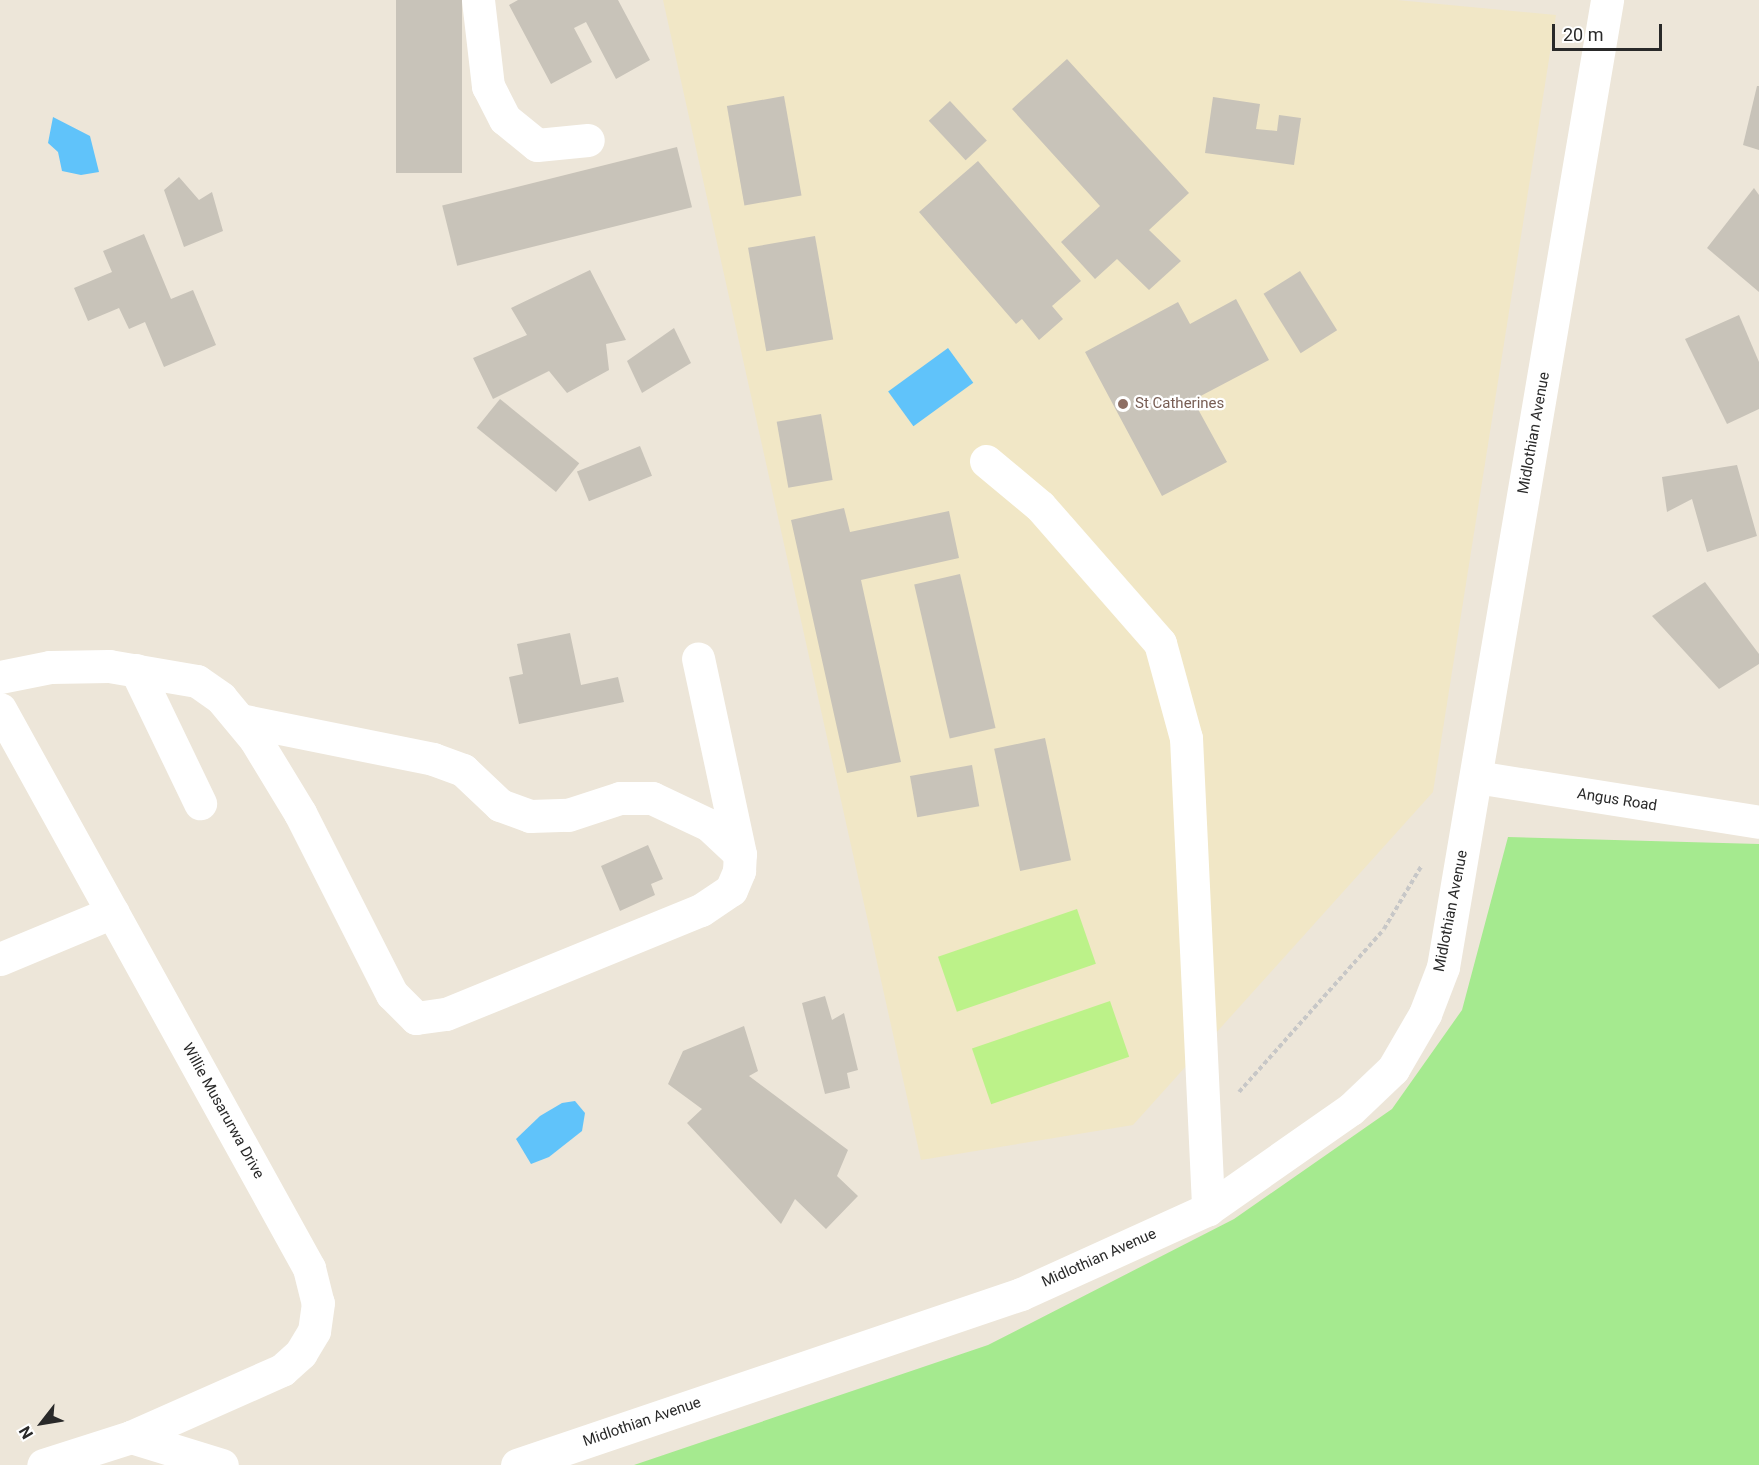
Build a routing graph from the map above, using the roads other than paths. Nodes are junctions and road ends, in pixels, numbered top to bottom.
1 (478, 0) edge
2 (1607, 0) edge
3 (588, 140) dead end
4 (986, 461) dead end
5 (698, 658) dead end
6 (136, 670) junction
7 (0, 676) edge
8 (0, 710) edge
9 (240, 720) junction
10 (1476, 777) junction
11 (200, 803) dead end
12 (1759, 822) edge
13 (740, 854) junction
14 (114, 912) junction
15 (0, 959) edge
16 (1208, 1209) junction
17 (130, 1437) junction
18 (43, 1465) edge
19 (222, 1465) edge
20 (517, 1465) edge

1 - 3 street
2 - 10 street, Midlothian Avenue
4 - 16 street
5 - 13 street
6 - 7 street
6 - 9 street
6 - 11 street
8 - 14 street, Willie Musarurwa Drive
9 - 13 street
9 - 13 street
10 - 12 street, Angus Road
10 - 16 street, Midlothian Avenue
14 - 15 street
14 - 17 street, Willie Musarurwa Drive
16 - 20 street, Midlothian Avenue
17 - 18 street, Willie Musarurwa Drive
17 - 19 street

